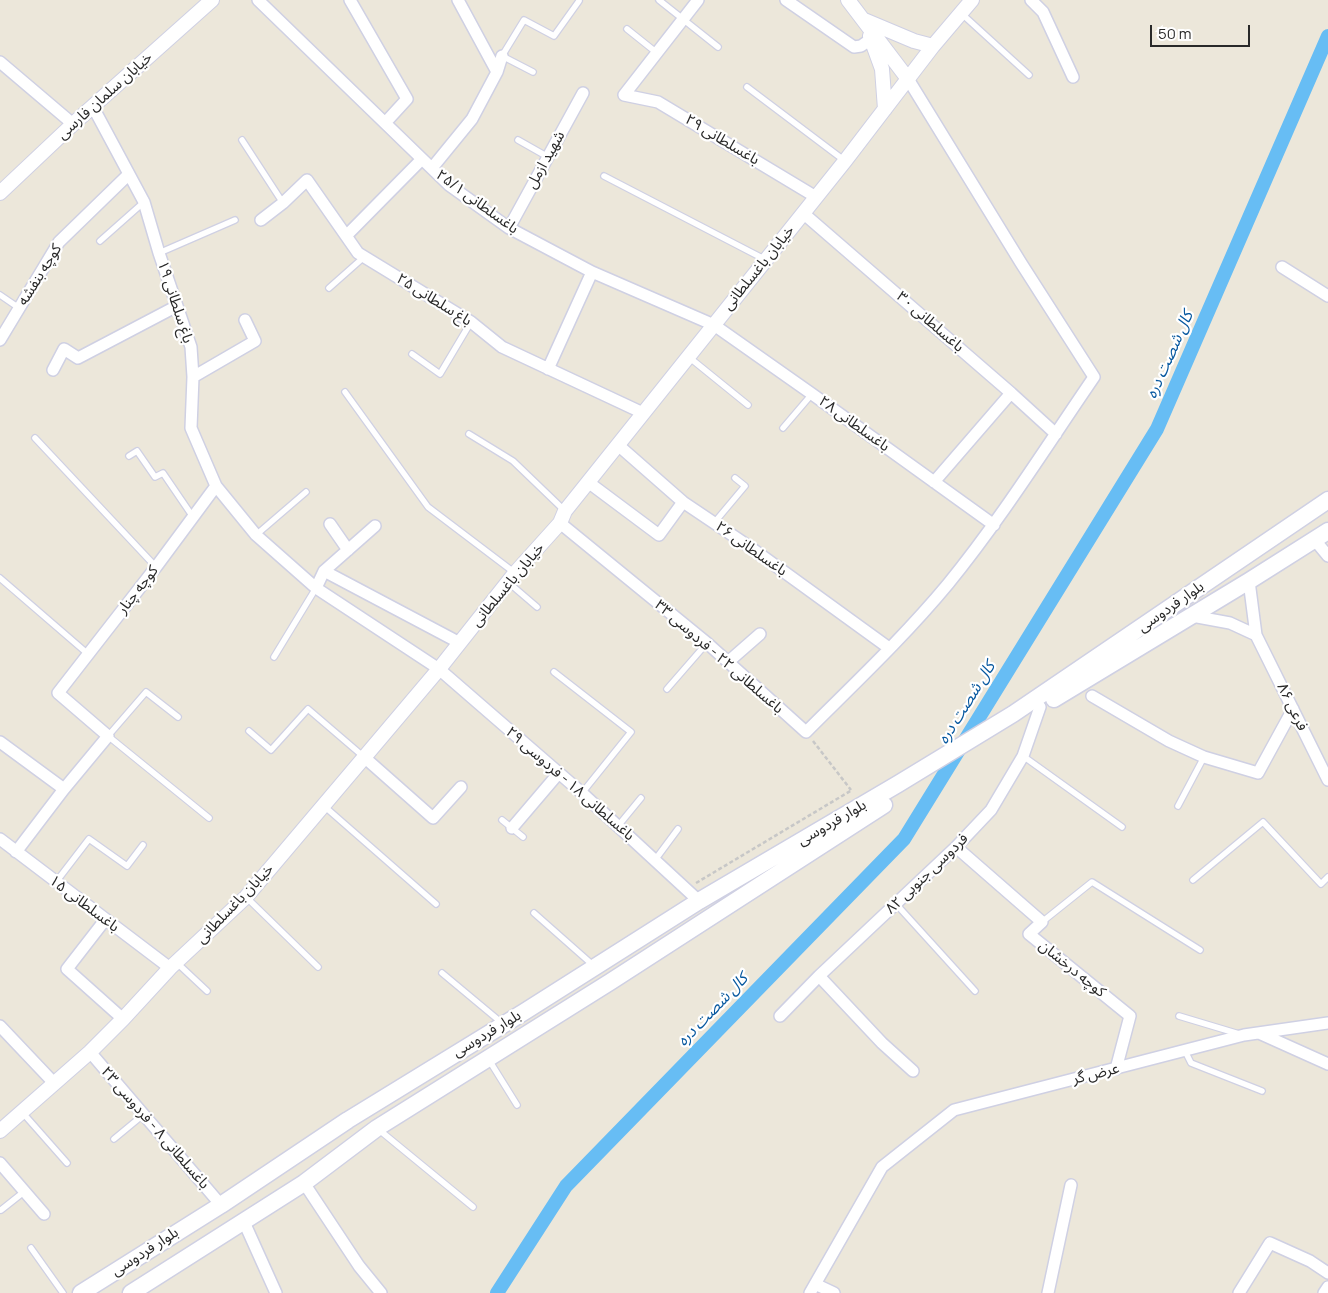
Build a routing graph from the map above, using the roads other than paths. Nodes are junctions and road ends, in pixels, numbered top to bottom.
1 (212, 0) edge
2 (258, 0) edge
3 (350, 0) edge
4 (458, 0) edge
5 (659, 0) edge
6 (698, 0) edge
7 (786, 0) edge
8 (848, 0) edge
9 (972, 0) edge
10 (1031, 0) edge
11 (579, 1) edge
12 (961, 13) junction
13 (863, 19) junction
14 (684, 20) junction
15 (627, 29) dead end
16 (871, 39) junction
17 (934, 46) junction
18 (718, 47) dead end
19 (657, 53) junction
20 (502, 56) junction
21 (0, 62) edge
22 (497, 72) junction
23 (533, 72) dead end
24 (1029, 75) dead end
25 (1073, 77) dead end
26 (908, 80) junction
27 (747, 88) dead end
28 (583, 93) dead end
29 (93, 108) junction
30 (885, 109) junction
31 (385, 123) junction
32 (73, 124) junction
33 (242, 140) dead end
34 (518, 140) dead end
35 (548, 157) junction
36 (422, 159) junction
37 (845, 160) junction
38 (432, 168) junction
39 (129, 174) junction
40 (604, 176) dead end
41 (0, 193) edge
42 (816, 197) junction
43 (144, 202) junction
44 (283, 203) junction
45 (803, 213) junction
46 (235, 220) dead end
47 (261, 220) dead end
48 (509, 228) junction
49 (346, 236) junction
50 (100, 241) dead end
51 (159, 254) junction
52 (364, 257) junction
53 (766, 260) junction
54 (1282, 267) dead end
55 (592, 272) junction
56 (329, 288) dead end
57 (0, 295) edge
58 (1328, 296) edge
59 (177, 306) junction
60 (19, 308) junction
61 (245, 320) dead end
62 (471, 322) junction
63 (714, 325) junction
64 (0, 340) edge
65 (412, 354) dead end
66 (688, 356) junction
67 (548, 369) junction
68 (52, 370) dead end
69 (193, 377) junction
70 (345, 392) dead end
71 (1011, 393) junction
72 (812, 394) junction
73 (748, 405) dead end
74 (643, 413) junction
75 (783, 428) dead end
76 (469, 434) dead end
77 (1056, 434) junction
78 (36, 438) dead end
79 (618, 445) junction
80 (128, 456) dead end
81 (735, 478) dead end
82 (588, 482) junction
83 (934, 482) junction
84 (216, 486) junction
85 (306, 492) dead end
86 (1328, 500) edge
87 (683, 502) junction
88 (193, 517) junction
89 (563, 517) junction
90 (714, 523) junction
91 (330, 524) dead end
92 (994, 525) junction
93 (375, 526) dead end
94 (256, 535) junction
95 (1321, 535) edge
96 (348, 550) junction
97 (1328, 556) edge
98 (156, 567) junction
99 (324, 571) junction
100 (0, 578) edge
101 (512, 578) junction
102 (1249, 581) junction
103 (316, 588) junction
104 (537, 607) dead end
105 (1192, 616) junction
106 (760, 634) dead end
107 (1256, 635) junction
108 (460, 643) junction
109 (707, 643) junction
110 (889, 648) junction
111 (88, 654) junction
112 (274, 658) dead end
113 (728, 662) junction
114 (439, 669) junction
115 (554, 672) dead end
116 (667, 688) dead end
117 (1092, 696) dead end
118 (1040, 707) junction
119 (1293, 709) junction
120 (178, 717) dead end
121 (1015, 718) junction
122 (249, 731) dead end
123 (108, 736) junction
124 (0, 742) edge
125 (1023, 756) junction
126 (364, 757) junction
127 (1204, 757) junction
128 (558, 774) junction
129 (1328, 780) edge
130 (461, 787) dead end
131 (64, 789) junction
132 (896, 791) junction
133 (582, 793) junction
134 (641, 798) dead end
135 (323, 805) junction
136 (1178, 806) dead end
137 (209, 818) dead end
138 (502, 820) dead end
139 (618, 826) junction
140 (1122, 827) dead end
141 (512, 828) junction
142 (678, 829) dead end
143 (523, 837) dead end
144 (0, 839) edge
145 (143, 845) dead end
146 (956, 847) junction
147 (16, 852) junction
148 (654, 860) junction
149 (1328, 877) edge
150 (1193, 880) dead end
151 (56, 882) junction
152 (246, 897) junction
153 (698, 901) junction
154 (436, 904) dead end
155 (896, 904) junction
156 (534, 913) dead end
157 (105, 920) junction
158 (1042, 922) junction
159 (1200, 950) dead end
160 (173, 965) junction
161 (318, 967) dead end
162 (595, 967) junction
163 (442, 973) dead end
164 (819, 976) junction
165 (207, 991) dead end
166 (974, 991) dead end
167 (524, 1012) junction
168 (780, 1016) dead end
169 (1179, 1016) dead end
170 (123, 1019) junction
171 (1328, 1023) edge
172 (0, 1026) edge
173 (496, 1028) junction
174 (536, 1028) junction
175 (1258, 1032) junction
176 (1244, 1035) junction
177 (1185, 1050) junction
178 (90, 1052) junction
179 (494, 1055) junction
180 (1328, 1064) edge
181 (1116, 1069) junction
182 (913, 1071) dead end
183 (54, 1082) junction
184 (1262, 1091) dead end
185 (517, 1105) dead end
186 (22, 1112) junction
187 (143, 1115) junction
188 (377, 1128) junction
189 (0, 1131) edge
190 (114, 1139) dead end
191 (0, 1163) edge
192 (67, 1163) dead end
193 (304, 1183) junction
194 (1071, 1185) dead end
195 (25, 1191) junction
196 (221, 1205) junction
197 (473, 1206) dead end
198 (1, 1210) edge
199 (44, 1214) dead end
200 (244, 1222) junction
201 (31, 1248) dead end
202 (1328, 1273) edge
203 (1328, 1287) edge
204 (812, 1288) edge
205 (63, 1293) edge
206 (81, 1293) edge
207 (131, 1293) edge
208 (276, 1293) edge
209 (381, 1293) edge
210 (834, 1293) edge
211 (1048, 1293) edge
212 (1239, 1293) edge
213 (1324, 1293) edge

1 - 29 street, خیابان سلمان فارسی
2 - 31 street, باغسلطانی ۲۵/۱
3 - 31 street
4 - 22 street
5 - 14 lane
6 - 14 street
7 - 16 street
8 - 13 street
9 - 12 street, خیابان باغسلطانی
10 - 25 street
11 - 20 lane
12 - 17 street, خیابان باغسلطانی
12 - 24 lane
13 - 16 street
13 - 17 street
13 - 26 street
14 - 18 lane
14 - 19 street
15 - 19 lane
16 - 30 street
17 - 26 street, خیابان باغسلطانی
19 - 42 street, باغسلطانی ۲۹
20 - 22 street
20 - 23 lane
21 - 32 street
22 - 38 street
26 - 30 street, خیابان باغسلطانی
26 - 77 street
27 - 37 lane
28 - 35 street, شهید ازمل
29 - 32 street, خیابان سلمان فارسی
29 - 39 street, باغ سلطانی ۱۹
30 - 37 street, خیابان باغسلطانی
31 - 36 street, باغسلطانی ۲۵/۱
32 - 41 street, خیابان سلمان فارسی
33 - 44 lane
34 - 35 lane
35 - 48 street, شهید ازمل
36 - 38 street, باغسلطانی ۲۵/۱
36 - 49 street
37 - 42 street, خیابان باغسلطانی
38 - 48 street, باغسلطانی ۲۵/۱
39 - 43 street, باغ سلطانی ۱۹
39 - 60 street, کوچه بنفشه
40 - 53 lane
42 - 45 street, خیابان باغسلطانی
43 - 50 lane
43 - 51 street, باغ سلطانی ۱۹
44 - 47 street, باغ سلطانی ۲۵
44 - 49 street, باغ سلطانی ۲۵
45 - 53 street, خیابان باغسلطانی
45 - 71 street, باغسلطانی ۳۰
46 - 51 lane
48 - 55 street, باغسلطانی ۲۵/۱
49 - 52 street, باغ سلطانی ۲۵
51 - 59 street, باغ سلطانی ۱۹
52 - 56 lane
52 - 62 street, باغ سلطانی ۲۵
53 - 63 street, خیابان باغسلطانی
54 - 58 street
55 - 63 street, باغسلطانی ۲۵/۱
55 - 67 street
57 - 60 lane
59 - 68 street
59 - 69 street, باغ سلطانی ۱۹
60 - 64 street, کوچه بنفشه
61 - 69 street
62 - 65 lane
62 - 67 street, باغ سلطانی ۲۵
63 - 66 street, خیابان باغسلطانی
63 - 72 street, باغسلطانی ۲۸
66 - 73 lane
66 - 74 street, خیابان باغسلطانی
67 - 74 street, باغ سلطانی ۲۵
69 - 84 street, باغ سلطانی ۱۹
70 - 101 lane
71 - 77 street, باغسلطانی ۳۰
71 - 83 street
72 - 75 lane
72 - 83 street, باغسلطانی ۲۸
74 - 79 street, خیابان باغسلطانی
76 - 89 lane
77 - 92 street
78 - 98 lane
79 - 82 street, خیابان باغسلطانی
79 - 87 street, باغسلطانی ۲۶
80 - 88 lane
81 - 90 lane
82 - 87 street
82 - 89 street, خیابان باغسلطانی
83 - 92 street, باغسلطانی ۲۸
84 - 88 street, کوچه چنار
84 - 94 street, باغ سلطانی ۱۹
85 - 94 lane
86 - 121 main road, بلوار فردوسی
87 - 90 street, باغسلطانی ۲۶
88 - 98 street, کوچه چنار
89 - 101 street, خیابان باغسلطانی
89 - 109 street, باغسلطانی ۲۲ - فردوسی ۳۳
90 - 110 street, باغسلطانی ۲۶
91 - 96 street
92 - 110 street
93 - 96 street
94 - 103 street, باغ سلطانی ۱۹
95 - 97 street
95 - 102 main road, بلوار فردوسی
96 - 99 street
98 - 111 street, کوچه چنار
99 - 103 street
99 - 108 street
100 - 111 lane
101 - 104 lane
101 - 108 street, خیابان باغسلطانی
102 - 105 main road, بلوار فردوسی
102 - 107 street, فرعی ۸۶
103 - 112 lane
103 - 114 street, باغ سلطانی ۱۹
105 - 107 street
105 - 118 main road, بلوار فردوسی
106 - 113 street
107 - 119 street, فرعی ۸۶
108 - 114 street, خیابان باغسلطانی
109 - 113 street, باغسلطانی ۲۲ - فردوسی ۳۳
109 - 116 lane
110 - 113 street, باغسلطانی ۲۲ - فردوسی ۳۳
111 - 123 street, کوچه چنار
114 - 126 street, خیابان باغسلطانی
114 - 128 street, باغسلطانی ۱۸ - فردوسی ۲۹
115 - 133 lane
117 - 127 street
118 - 121 main road, بلوار فردوسی
118 - 125 street, فردوسی جنوبی ۸۲
119 - 127 street
119 - 129 street, فرعی ۸۶
120 - 123 lane
121 - 132 main road
122 - 126 lane
123 - 131 street
123 - 137 lane
124 - 131 street
125 - 140 lane
125 - 146 street, فردوسی جنوبی ۸۲
126 - 130 street
126 - 135 street, خیابان باغسلطانی
127 - 136 lane
128 - 133 street, باغسلطانی ۱۸ - فردوسی ۲۹
128 - 141 street
131 - 147 street
132 - 153 main road, بلوار فردوسی
132 - 174 main road, بلوار فردوسی
133 - 139 street, باغسلطانی ۱۸ - فردوسی ۲۹
134 - 139 lane
135 - 152 street, خیابان باغسلطانی
135 - 154 lane
138 - 141 lane
139 - 148 street, باغسلطانی ۱۸ - فردوسی ۲۹
141 - 143 lane
142 - 148 lane
144 - 147 street, باغسلطانی ۱۵
145 - 151 lane
146 - 155 street, فردوسی جنوبی ۸۲
146 - 158 street, کوچه درخشان
147 - 151 street, باغسلطانی ۱۵
148 - 153 street, باغسلطانی ۱۸ - فردوسی ۲۹
149 - 150 lane
151 - 157 street, باغسلطانی ۱۵
152 - 160 street, خیابان باغسلطانی
152 - 161 lane
153 - 162 main road, بلوار فردوسی
155 - 164 street, فردوسی جنوبی ۸۲
155 - 166 lane
156 - 162 lane
157 - 160 street, باغسلطانی ۱۵
157 - 170 street
158 - 159 lane
158 - 181 street, کوچه درخشان
160 - 165 lane
160 - 170 street, خیابان باغسلطانی
162 - 167 main road, بلوار فردوسی
163 - 173 lane
164 - 168 street, فردوسی جنوبی ۸۲
164 - 182 street
167 - 173 main road, بلوار فردوسی
167 - 174 main road
169 - 176 lane
170 - 178 street, خیابان باغسلطانی
171 - 175 street, عرض گر
172 - 183 street
173 - 179 main road
173 - 196 main road, بلوار فردوسی
174 - 179 main road, بلوار فردوسی
175 - 176 street, عرض گر
175 - 180 street
176 - 177 street, عرض گر
177 - 181 street, عرض گر
177 - 184 lane
178 - 183 street, خیابان باغسلطانی
178 - 187 street, باغسلطانی ۸ - فردوسی ۲۳
179 - 185 lane
179 - 188 main road, بلوار فردوسی
181 - 204 street, عرض گر
183 - 186 street, خیابان باغسلطانی
186 - 189 street, خیابان باغسلطانی
186 - 192 lane
187 - 190 lane
187 - 196 street, باغسلطانی ۸ - فردوسی ۲۳
188 - 193 main road, بلوار فردوسی
188 - 197 lane
191 - 195 street
193 - 200 main road, بلوار فردوسی
193 - 209 street
194 - 211 street
195 - 198 lane
195 - 199 street
196 - 206 main road, بلوار فردوسی
200 - 207 main road, بلوار فردوسی
200 - 208 street
201 - 205 lane
202 - 212 street
203 - 213 street
204 - 210 street

